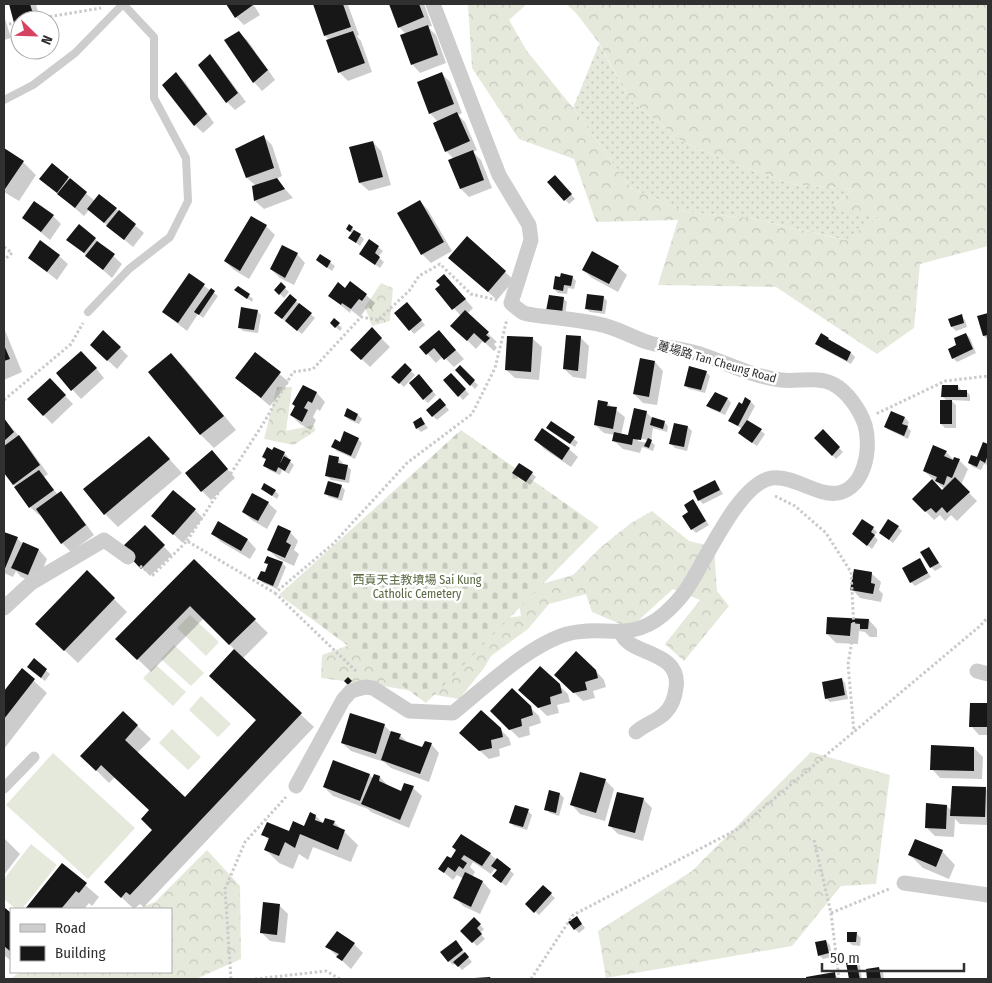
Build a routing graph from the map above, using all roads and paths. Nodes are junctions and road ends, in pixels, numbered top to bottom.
1 (123, 4) edge
2 (433, 4) edge
3 (60, 15) edge
4 (4, 100) edge
5 (4, 247) edge
6 (4, 260) edge
7 (511, 303) junction
8 (88, 312) joint
9 (988, 376) edge
10 (4, 400) edge
11 (854, 404) junction
12 (768, 491) dead end
13 (187, 541) junction
14 (128, 557) joint
15 (275, 592) junction
16 (4, 608) edge
17 (988, 618) edge
18 (621, 632) junction
19 (365, 687) junction
20 (636, 732) dead end
21 (854, 733) junction
22 (34, 757) dead end
23 (296, 786) joint
24 (4, 788) edge
25 (814, 840) dead end
26 (904, 883) joint
27 (988, 895) edge
28 (831, 913) junction
29 (232, 979) edge
30 (255, 979) edge
31 (340, 979) edge
32 (531, 979) edge
33 (839, 979) edge

1 - 3 path
1 - 4 lane
1 - 8 lane
2 - 7 street
5 - 6 path
7 - 11 street, 躉場路 Tan Cheung Road
7 - 13 path
7 - 15 path
8 - 10 path
9 - 11 path
11 - 18 street, 躉場路 Tan Cheung Road
12 - 21 path
13 - 14 path
13 - 15 path
14 - 16 street
15 - 19 path
17 - 21 path
18 - 19 street, 躉場路 Tan Cheung Road
18 - 20 street
19 - 23 street
21 - 32 path
22 - 24 street
23 - 29 path
25 - 28 path
26 - 27 street
26 - 28 path
28 - 33 path
30 - 31 path

